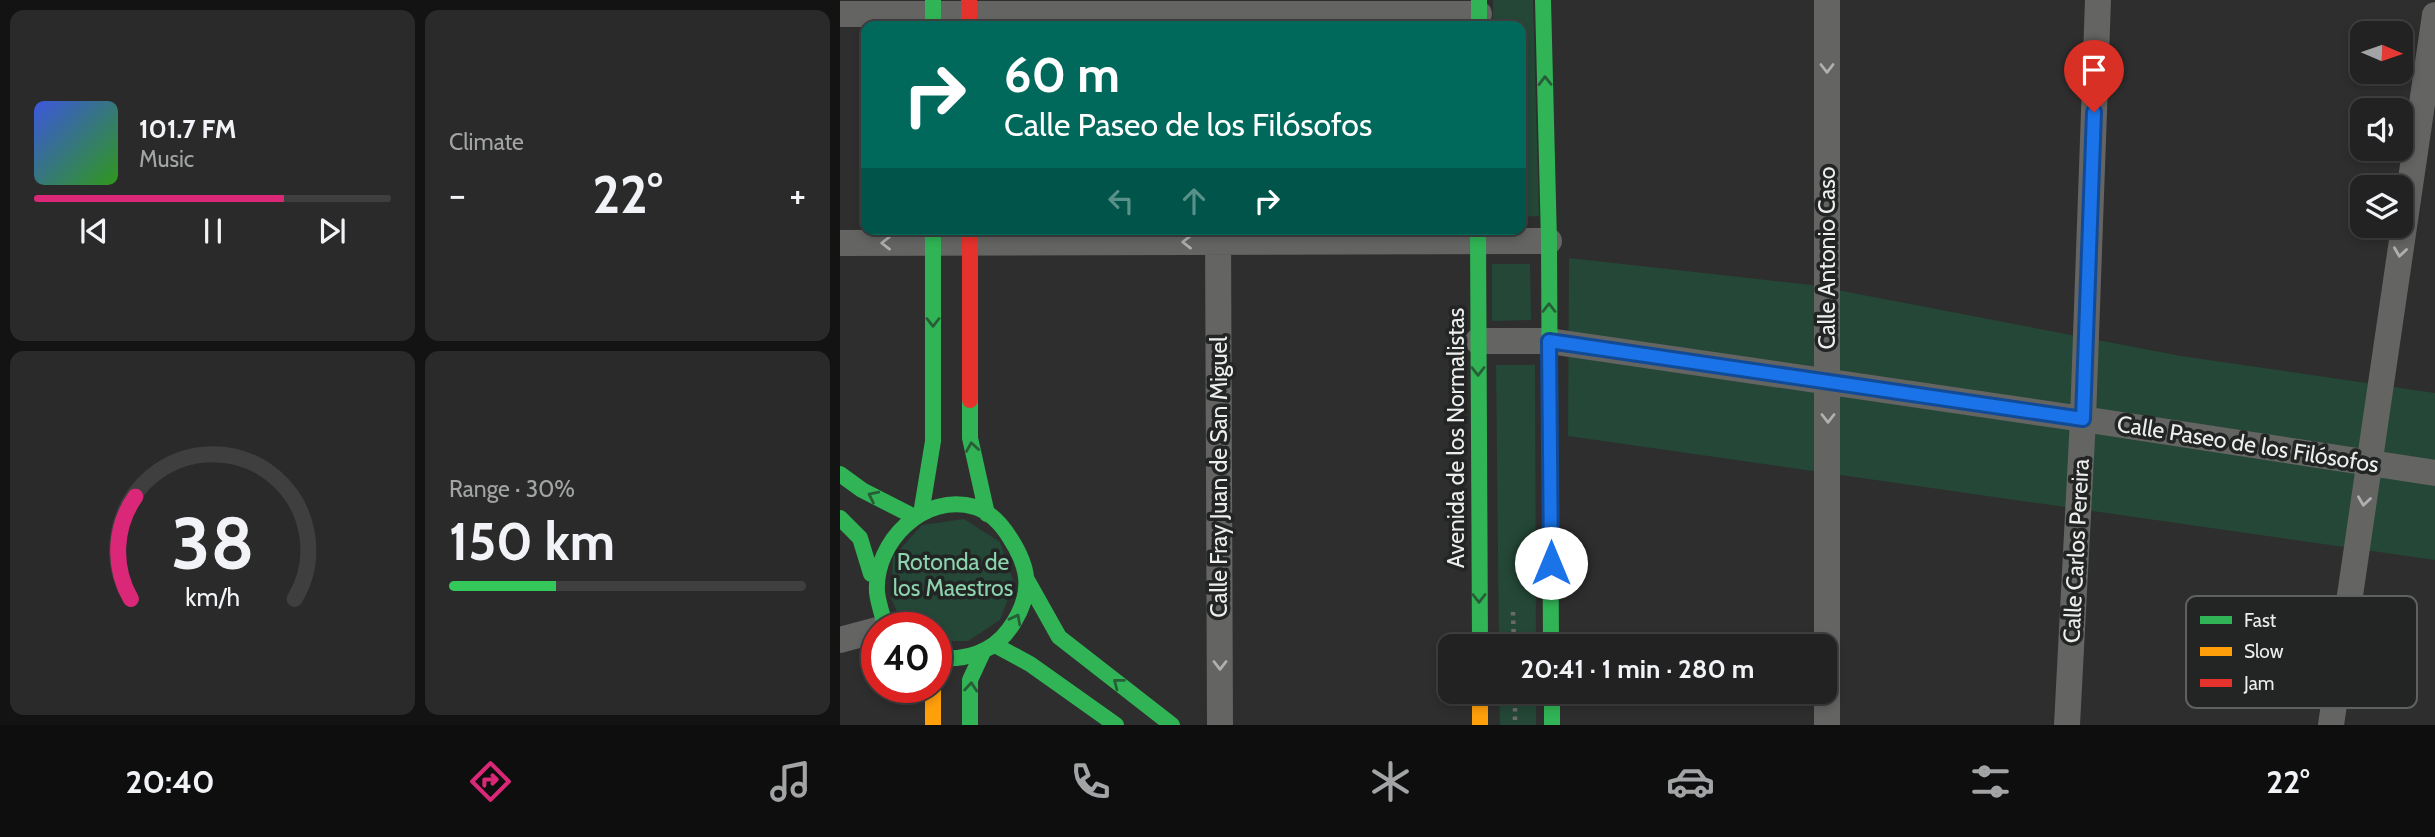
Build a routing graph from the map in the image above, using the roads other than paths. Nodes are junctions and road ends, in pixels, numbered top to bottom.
1 (1544, 0) edge
2 (1827, 0) edge
3 (2098, 0) edge
4 (933, 13) edge
5 (969, 13) edge
6 (1218, 13) edge
7 (1479, 13) edge
8 (840, 14) edge
9 (2435, 15) edge
10 (1218, 235) edge
11 (1478, 235) edge
12 (933, 236) edge
13 (970, 236) edge
14 (1549, 241) junction
15 (840, 243) edge
16 (1478, 341) junction
17 (1549, 341) junction
18 (1828, 382) junction
19 (2083, 419) junction
20 (2370, 463) junction
21 (2435, 473) edge
22 (840, 474) edge
23 (916, 511) junction
24 (987, 514) junction
25 (840, 517) edge
26 (871, 574) junction
27 (1027, 580) junction
28 (2350, 596) edge
29 (876, 612) edge
30 (861, 634) edge
31 (1480, 634) edge
32 (1551, 634) edge
33 (840, 639) edge
34 (989, 649) junction
35 (952, 659) edge
36 (933, 703) edge
37 (1480, 704) edge
38 (1552, 704) edge
39 (933, 725) edge
40 (970, 725) edge
41 (1116, 725) edge
42 (1172, 725) edge
43 (1220, 725) edge
44 (1480, 725) edge
45 (1552, 725) edge
46 (1827, 725) edge
47 (2067, 725) edge

14 -> 1 street
2 -> 18 street, Calle Antonio Caso
3 - 19 street, Calle Carlos Pereira
4 - 5 street
4 - 8 street
5 - 6 street
6 - 7 street
9 -> 20 street
10 - 11 street
10 -> 13 street
10 -> 43 street, Calle Fray Juan de San Miguel
11 - 14 street
11 - 16 street, Avenida de los Normalistas
12 - 13 street
12 -> 15 street
12 -> 23 street
24 -> 13 street
17 -> 14 street
16 - 17 street, Calle Paseo de los Filósofos
16 -> 31 street, Avenida de los Normalistas
17 - 18 street, Calle Paseo de los Filósofos
17 - 32 street
18 - 19 street, Calle Paseo de los Filósofos
18 -> 46 street, Calle Antonio Caso
19 - 20 street, Calle Paseo de los Filósofos
19 - 47 street, Calle Carlos Pereira
20 - 21 street, Calle Paseo de los Filósofos
20 -> 28 street
23 -> 22 street
23 - 24 street
23 - 26 street
24 - 27 street
25 - 26 street
26 - 29 street
34 -> 27 street
42 -> 27 street
30 - 33 street
34 - 35 street
40 -> 34 street
34 - 41 street
36 - 39 street
37 - 44 street
38 - 45 street

